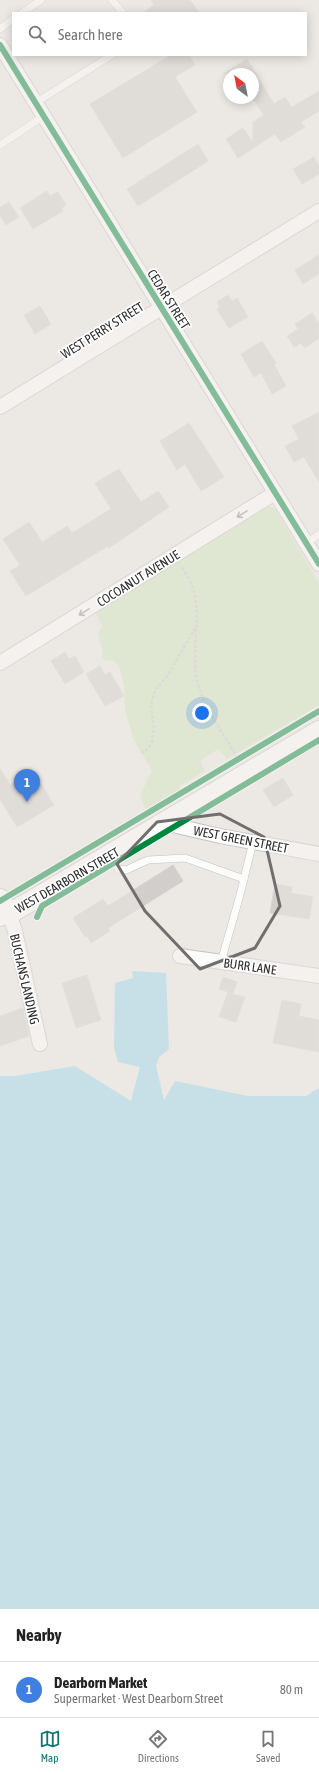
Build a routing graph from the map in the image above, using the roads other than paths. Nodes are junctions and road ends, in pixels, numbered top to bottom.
1 (40, 0) edge
2 (112, 0) edge
3 (23, 12) edge
4 (122, 12) edge
5 (12, 20) edge
6 (0, 29) edge
7 (0, 45) edge
8 (110, 56) edge
9 (35, 103) junction
10 (44, 116) junction
11 (0, 145) edge
12 (319, 210) edge
13 (161, 307) junction
14 (0, 407) edge
15 (275, 493) junction
16 (319, 534) edge
17 (306, 544) junction
18 (319, 564) edge
19 (0, 663) edge
20 (319, 731) edge
21 (164, 823) junction
22 (253, 842) junction
23 (319, 854) edge
24 (108, 856) junction
25 (244, 879) junction
26 (3, 910) edge
27 (180, 956) dead end
28 (221, 962) junction
29 (319, 976) edge
30 (40, 1044) dead end

1 - 3 lane
2 - 4 lane
5 - 6 lane
7 - 9 street, CEDAR STREET
8 - 9 lane
9 - 10 street, CEDAR STREET
10 - 11 lane
10 - 13 street, CEDAR STREET
12 - 13 street, WEST PERRY STREET
13 - 14 street, WEST PERRY STREET
13 - 15 street, CEDAR STREET
15 - 17 street, CEDAR STREET
15 -> 19 street, COCOANUT AVENUE
16 - 17 lane
17 - 18 street, CEDAR STREET
20 - 21 street, WEST DEARBORN STREET
21 - 22 street, WEST GREEN STREET
21 - 24 street, WEST DEARBORN STREET
22 - 23 street, WEST GREEN STREET
22 - 25 lane
24 - 25 lane
24 - 26 street, WEST DEARBORN STREET
25 - 28 lane
26 - 30 street, BUCHANS LANDING
27 - 28 street, BURR LANE
28 - 29 street, BURR LANE

